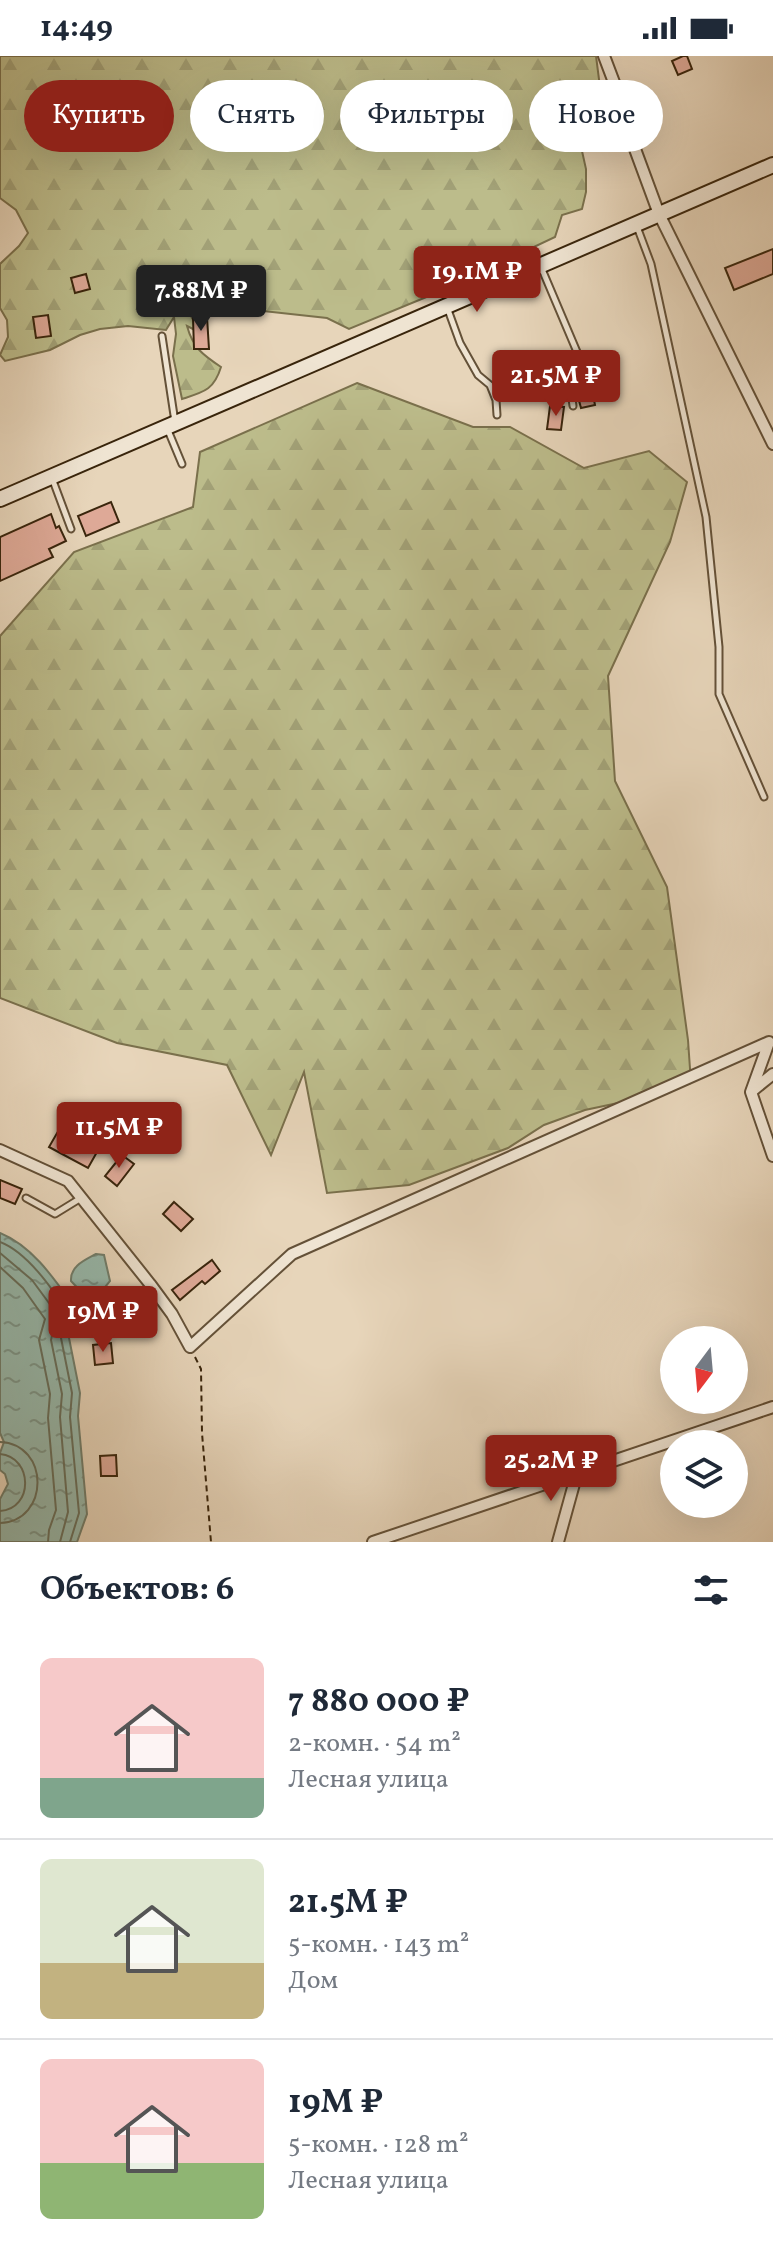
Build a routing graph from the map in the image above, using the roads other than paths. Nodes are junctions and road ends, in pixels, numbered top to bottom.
1 (604, 56) edge
2 (773, 165) edge
3 (659, 214) junction
4 (636, 224) junction
5 (541, 266) junction
6 (447, 306) junction
7 (162, 336) dead end
8 (573, 406) dead end
9 (497, 415) dead end
10 (171, 425) junction
11 (773, 444) edge
12 (182, 464) dead end
13 (51, 477) junction
14 (0, 499) edge
15 (71, 529) dead end
16 (764, 797) dead end
17 (773, 1074) edge
18 (751, 1092) junction
19 (0, 1150) edge
20 (773, 1156) edge
21 (26, 1198) dead end
22 (82, 1198) junction
23 (773, 1407) edge
24 (577, 1473) junction
25 (373, 1542) edge
26 (558, 1542) edge

1 - 3 street
2 - 3 street
3 - 4 street
3 - 11 street
4 - 5 street
4 - 16 lane
5 - 6 street
5 - 8 lane
6 - 9 lane
6 - 10 street
7 - 10 lane
10 - 12 lane
10 - 13 street
13 - 14 street
13 - 15 lane
17 - 18 street
18 - 20 street
18 - 22 street
19 - 22 street
21 - 22 lane
23 - 24 street
24 - 25 street
24 - 26 street

